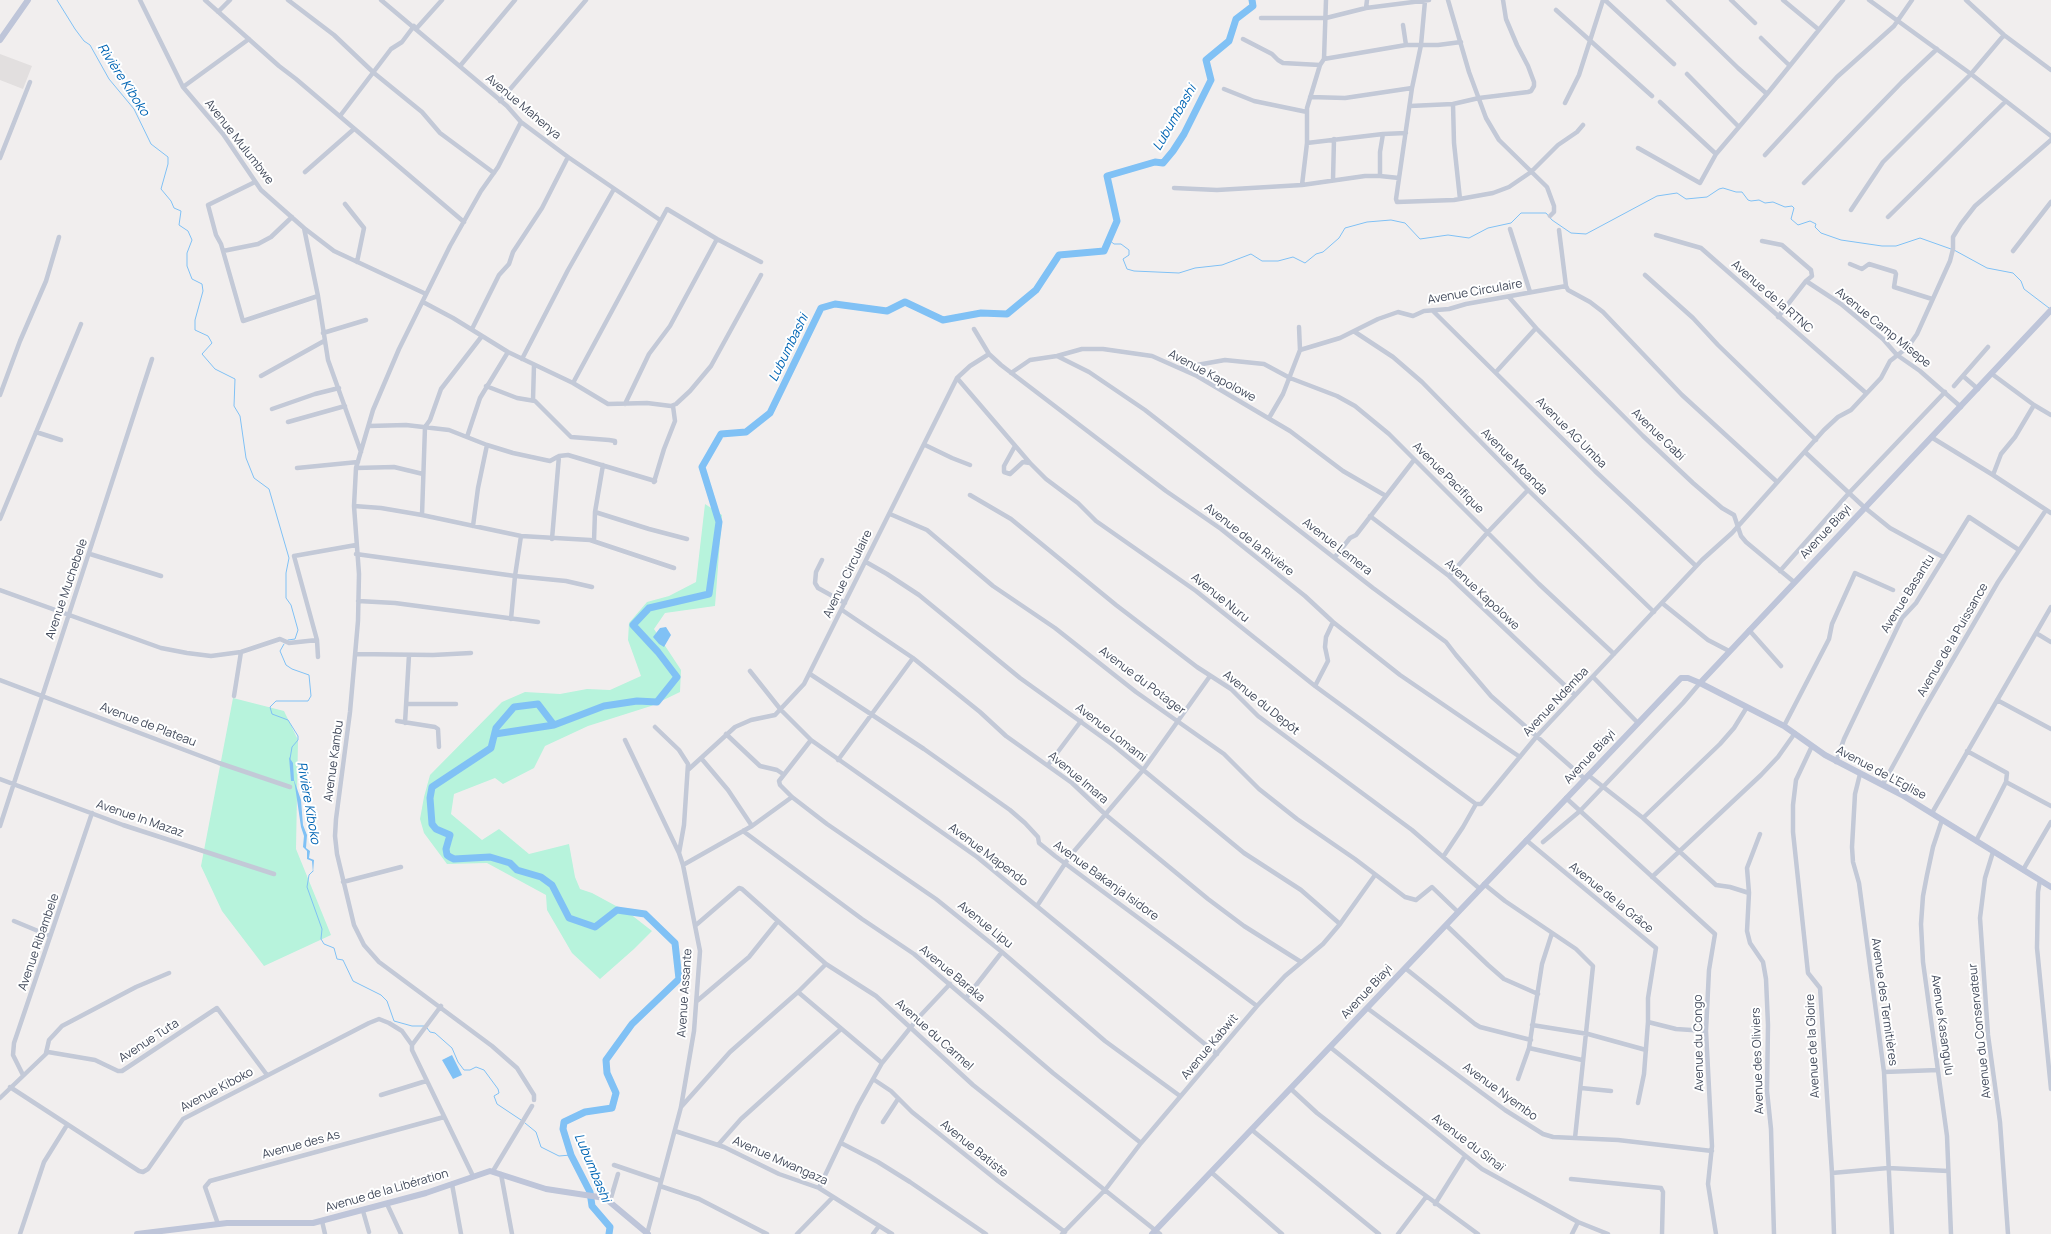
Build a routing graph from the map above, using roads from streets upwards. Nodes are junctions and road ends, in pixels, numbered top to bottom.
1 (28, 0) edge
2 (140, 0) edge
3 (205, 0) edge
4 (230, 0) edge
5 (288, 0) edge
6 (381, 0) edge
7 (442, 0) edge
8 (515, 0) edge
9 (586, 0) edge
10 (1326, 0) edge
11 (1367, 0) edge
12 (1427, 0) edge
13 (1448, 0) edge
14 (1503, 0) edge
15 (1604, 0) edge
16 (1676, 0) edge
17 (1731, 0) edge
18 (1783, 0) edge
19 (1842, 0) edge
20 (1869, 0) edge
21 (1912, 0) edge
22 (1966, 0) edge
23 (1670, 2) edge
24 (1366, 8) junction
25 (1556, 10) dead end
26 (218, 12) junction
27 (1261, 18) dead end
28 (1326, 18) junction
29 (1898, 21) junction
30 (1755, 23) dead end
31 (1404, 25) dead end
32 (415, 28) junction
33 (1818, 29) junction
34 (3, 31) edge
35 (2004, 35) junction
36 (1761, 38) dead end
37 (249, 39) junction
38 (1243, 39) dead end
39 (0, 40) edge
40 (1590, 41) junction
41 (1461, 42) junction
42 (1406, 45) junction
43 (1421, 45) junction
44 (1937, 50) junction
45 (1324, 59) junction
46 (1674, 64) dead end
47 (1320, 65) junction
48 (1789, 65) junction
49 (460, 66) junction
50 (2051, 70) edge
51 (374, 73) junction
52 (1687, 74) dead end
53 (1971, 74) junction
54 (30, 82) dead end
55 (183, 87) junction
56 (1412, 88) junction
57 (1224, 89) dead end
58 (1767, 94) junction
59 (1652, 96) dead end
60 (1310, 97) junction
61 (1479, 98) junction
62 (500, 101) junction
63 (2006, 101) junction
64 (1660, 102) dead end
65 (1565, 103) dead end
66 (1453, 104) junction
67 (1410, 106) junction
68 (1307, 112) junction
69 (340, 116) junction
70 (522, 122) junction
71 (1583, 125) dead end
72 (1738, 126) junction
73 (354, 129) junction
74 (1406, 133) junction
75 (1383, 134) junction
76 (2051, 136) edge
77 (1334, 139) junction
78 (2051, 140) edge
79 (1307, 143) junction
80 (1638, 148) dead end
81 (1716, 154) junction
82 (1766, 155) dead end
83 (568, 157) junction
84 (0, 158) edge
85 (305, 172) dead end
86 (1532, 172) junction
87 (494, 173) junction
88 (1380, 176) junction
89 (1399, 178) junction
90 (1333, 180) junction
91 (255, 182) junction
92 (1804, 183) dead end
93 (1302, 185) junction
94 (1174, 188) dead end
95 (614, 189) junction
96 (1460, 199) junction
97 (2051, 202) edge
98 (346, 204) dead end
99 (1851, 210) dead end
100 (1550, 216) dead end
101 (292, 217) junction
102 (1888, 217) dead end
103 (660, 220) junction
104 (464, 222) junction
105 (304, 228) junction
106 (1510, 229) dead end
107 (1559, 230) dead end
108 (1656, 235) dead end
109 (58, 237) dead end
110 (716, 239) junction
111 (1762, 241) dead end
112 (223, 251) junction
113 (2013, 251) dead end
114 (357, 262) junction
115 (761, 262) dead end
116 (1850, 264) dead end
117 (1645, 275) dead end
118 (761, 276) dead end
119 (1806, 281) junction
120 (1566, 286) junction
121 (1530, 292) junction
122 (426, 294) junction
123 (318, 296) junction
124 (1509, 297) junction
125 (1932, 299) junction
126 (424, 302) junction
127 (2050, 311) edge
128 (1434, 312) junction
129 (1778, 317) junction
130 (366, 320) dead end
131 (81, 324) dead end
132 (1299, 327) dead end
133 (1536, 328) junction
134 (472, 329) junction
135 (974, 329) dead end
136 (1355, 332) junction
137 (323, 333) junction
138 (482, 336) junction
139 (324, 342) junction
140 (1988, 347) dead end
141 (1300, 350) junction
142 (508, 352) junction
143 (989, 354) junction
144 (1897, 355) junction
145 (1057, 356) junction
146 (152, 359) dead end
147 (522, 359) junction
148 (534, 366) junction
149 (1180, 368) junction
150 (1496, 372) junction
151 (1011, 373) junction
152 (1992, 374) junction
153 (261, 376) dead end
154 (1963, 376) junction
155 (957, 378) junction
156 (1290, 378) junction
157 (573, 383) junction
158 (486, 386) junction
159 (1954, 386) dead end
160 (338, 388) junction
161 (1978, 389) junction
162 (1945, 392) junction
163 (1866, 393) junction
164 (0, 395) edge
165 (533, 400) junction
166 (625, 404) junction
167 (2034, 405) junction
168 (345, 406) junction
169 (673, 406) junction
170 (1961, 407) junction
171 (272, 409) dead end
172 (2051, 415) edge
173 (1269, 418) junction
174 (288, 422) dead end
175 (369, 426) junction
176 (425, 427) junction
177 (36, 432) junction
178 (366, 434) junction
179 (356, 436) junction
180 (467, 437) junction
181 (1931, 437) junction
182 (61, 440) dead end
183 (1816, 440) junction
184 (615, 443) dead end
185 (487, 445) junction
186 (925, 445) junction
187 (1015, 446) junction
188 (361, 452) junction
189 (1805, 452) junction
190 (559, 456) junction
191 (1414, 460) junction
192 (358, 462) junction
193 (1030, 463) junction
194 (603, 465) junction
195 (970, 465) dead end
196 (297, 468) dead end
197 (356, 468) junction
198 (423, 474) junction
199 (1993, 475) junction
200 (1776, 481) junction
201 (1528, 490) junction
202 (1849, 493) junction
203 (970, 495) dead end
204 (1386, 496) junction
205 (354, 506) junction
206 (1864, 507) junction
207 (2046, 510) junction
208 (595, 512) junction
209 (2051, 513) edge
210 (890, 514) junction
211 (422, 515) junction
212 (1370, 516) junction
213 (0, 519) edge
214 (473, 526) junction
215 (1738, 526) junction
216 (1488, 532) junction
217 (521, 536) junction
218 (552, 539) junction
219 (687, 539) dead end
220 (594, 541) junction
221 (356, 545) junction
222 (2019, 550) junction
223 (90, 554) junction
224 (356, 554) junction
225 (1335, 557) junction
226 (1944, 557) junction
227 (822, 560) dead end
228 (866, 562) junction
229 (1696, 566) junction
230 (674, 568) dead end
231 (1780, 571) junction
232 (161, 576) dead end
233 (515, 576) junction
234 (1449, 576) junction
235 (1794, 582) junction
236 (592, 586) dead end
237 (0, 590) edge
238 (1894, 590) dead end
239 (358, 601) junction
240 (845, 603) junction
241 (1662, 603) junction
242 (2051, 607) edge
243 (842, 610) junction
244 (1654, 612) junction
245 (68, 614) junction
246 (511, 618) junction
247 (538, 622) dead end
248 (1333, 622) junction
249 (1749, 630) junction
250 (2036, 633) junction
251 (317, 640) junction
252 (2051, 642) edge
253 (1729, 651) junction
254 (241, 652) junction
255 (471, 653) dead end
256 (355, 654) junction
257 (1614, 654) junction
258 (409, 655) junction
259 (318, 657) dead end
260 (913, 658) junction
261 (1781, 666) dead end
262 (750, 670) dead end
263 (810, 674) junction
264 (1210, 676) junction
265 (1593, 677) junction
266 (0, 680) edge
267 (1700, 682) junction
268 (1315, 686) junction
269 (42, 695) junction
270 (1575, 695) junction
271 (234, 696) dead end
272 (1997, 700) junction
273 (406, 704) junction
274 (456, 704) dead end
275 (1748, 707) junction
276 (782, 710) junction
277 (873, 714) junction
278 (397, 721) dead end
279 (1081, 721) junction
280 (1177, 721) junction
281 (406, 722) junction
282 (1637, 722) junction
283 (1784, 726) junction
284 (655, 727) dead end
285 (2051, 729) edge
286 (1795, 733) junction
287 (726, 734) junction
288 (1537, 736) junction
289 (625, 740) dead end
290 (811, 740) junction
291 (1812, 746) junction
292 (439, 747) dead end
293 (1967, 751) junction
294 (1520, 757) junction
295 (701, 758) junction
296 (838, 760) junction
297 (1836, 762) junction
298 (1048, 765) junction
299 (689, 769) junction
300 (1143, 770) junction
301 (783, 774) junction
302 (1860, 774) junction
303 (1586, 777) junction
304 (0, 779) edge
305 (2006, 782) junction
306 (1883, 784) junction
307 (14, 785) junction
308 (290, 787) dead end
309 (1603, 787) junction
310 (792, 797) junction
311 (1566, 798) junction
312 (1476, 804) junction
313 (2051, 806) edge
314 (1580, 811) junction
315 (92, 813) junction
316 (1932, 813) junction
317 (1106, 815) junction
318 (1643, 818) junction
319 (1942, 820) junction
320 (2051, 822) edge
321 (0, 826) edge
322 (752, 826) junction
323 (743, 831) junction
324 (1760, 834) dead end
325 (1526, 840) junction
326 (1976, 841) junction
327 (1544, 842) dead end
328 (1680, 852) junction
329 (1993, 852) junction
330 (679, 853) junction
331 (1443, 857) junction
332 (1065, 863) junction
333 (683, 865) junction
334 (401, 867) dead end
335 (2023, 870) junction
336 (274, 874) dead end
337 (1375, 875) junction
338 (1652, 877) junction
339 (2040, 880) junction
340 (343, 882) junction
341 (1482, 886) junction
342 (2051, 886) edge
343 (1748, 893) junction
344 (1037, 906) junction
345 (1458, 912) junction
346 (14, 921) dead end
347 (778, 921) junction
348 (1340, 924) junction
349 (1446, 925) junction
350 (696, 926) junction
351 (1552, 933) junction
352 (50, 936) junction
353 (1002, 952) junction
354 (1301, 962) junction
355 (826, 964) junction
356 (1405, 968) junction
357 (169, 973) dead end
358 (950, 984) junction
359 (798, 992) junction
360 (1538, 994) junction
361 (966, 998) junction
362 (697, 1001) junction
363 (441, 1006) junction
364 (1257, 1006) junction
365 (1367, 1008) junction
366 (1648, 1022) junction
367 (1532, 1025) junction
368 (911, 1028) junction
369 (841, 1029) junction
370 (1706, 1031) junction
371 (1586, 1034) junction
372 (1530, 1040) junction
373 (412, 1045) junction
374 (1330, 1047) junction
375 (1529, 1048) junction
376 (1646, 1050) junction
377 (46, 1053) junction
378 (1217, 1054) junction
379 (1582, 1060) junction
380 (882, 1063) junction
381 (1938, 1070) junction
382 (1884, 1072) junction
383 (23, 1075) junction
384 (267, 1075) junction
385 (872, 1079) junction
386 (1518, 1079) dead end
387 (426, 1081) junction
388 (10, 1087) junction
389 (1581, 1088) junction
390 (1291, 1089) junction
391 (2051, 1089) edge
392 (1611, 1091) dead end
393 (381, 1095) dead end
394 (1180, 1096) junction
395 (0, 1098) edge
396 (898, 1098) junction
397 (534, 1100) dead end
398 (1638, 1103) dead end
399 (532, 1106) dead end
400 (681, 1107) junction
401 (444, 1117) junction
402 (882, 1122) dead end
403 (68, 1125) junction
404 (1252, 1130) junction
405 (675, 1131) junction
406 (1575, 1138) junction
407 (841, 1143) junction
408 (1141, 1143) junction
409 (718, 1145) junction
410 (1712, 1151) junction
411 (1465, 1156) junction
412 (614, 1165) dead end
413 (1888, 1168) junction
414 (493, 1171) junction
415 (1948, 1171) junction
416 (1211, 1172) junction
417 (1832, 1173) junction
418 (501, 1174) junction
419 (618, 1174) dead end
420 (473, 1176) junction
421 (1571, 1179) dead end
422 (660, 1183) junction
423 (452, 1184) junction
424 (819, 1188) junction
425 (1105, 1190) junction
426 (833, 1197) junction
427 (1426, 1197) junction
428 (610, 1200) junction
429 (387, 1204) junction
430 (1436, 1204) junction
431 (363, 1211) junction
432 (322, 1221) junction
433 (1578, 1222) junction
434 (218, 1224) junction
435 (879, 1226) junction
436 (369, 1232) dead end
437 (1156, 1232) edge
438 (1064, 1233) edge
439 (20, 1234) edge
440 (137, 1234) edge
441 (325, 1234) edge
442 (401, 1234) edge
443 (462, 1234) edge
444 (512, 1234) edge
445 (647, 1234) edge
446 (768, 1234) edge
447 (797, 1234) edge
448 (873, 1234) edge
449 (892, 1234) edge
450 (986, 1234) edge
451 (1282, 1234) edge
452 (1379, 1234) edge
453 (1398, 1234) edge
454 (1478, 1234) edge
455 (1572, 1234) edge
456 (1608, 1234) edge
457 (1662, 1234) edge
458 (1716, 1234) edge
459 (1774, 1234) edge
460 (1834, 1234) edge
461 (1892, 1234) edge
462 (1951, 1234) edge
463 (2008, 1234) edge

1 - 34 street
2 - 55 street, Avenue Mulumbwe
3 - 26 street
4 - 26 street
5 - 51 street
6 - 32 street, Avenue Mahenya
7 - 32 street
8 - 49 street
9 - 62 street
10 - 28 street
11 - 24 street
12 - 24 street
12 - 43 street
13 - 41 street
14 - 61 street
15 - 40 street
15 - 46 street
16 - 23 street
17 - 30 street
18 - 33 street
19 - 33 street
20 - 29 street
21 - 29 street
22 - 35 street
23 - 58 street
24 - 28 street
25 - 40 street
26 - 37 street
27 - 28 street
28 - 45 street
29 - 44 street
29 - 82 street
31 - 42 street
32 - 49 street, Avenue Mahenya
32 - 51 street
33 - 48 street
34 - 39 street
35 - 50 street
35 - 53 street
36 - 48 street
37 - 55 street
37 - 69 street
38 - 47 street
40 - 59 street
40 - 65 street
41 - 43 street
41 - 61 street
42 - 43 street
42 - 45 street
43 - 56 street
44 - 53 street
44 - 92 street
45 - 47 street
47 - 60 street
48 - 58 street
49 - 62 street, Avenue Mahenya
51 - 69 street
51 - 87 street
52 - 72 street
53 - 63 street
53 - 99 street
54 - 84 street
55 - 91 street, Avenue Mulumbwe
56 - 60 street
56 - 67 street
57 - 68 street
58 - 72 street
60 - 68 street
61 - 66 street
61 - 86 street
62 - 70 street, Avenue Mahenya
63 - 76 street
63 - 102 street
64 - 81 street
66 - 67 street
66 - 96 street
67 - 74 street
68 - 79 street
69 - 73 street
70 - 83 street, Avenue Mahenya
70 - 87 street, Avenue Kambu
71 - 86 street
72 - 81 street
73 - 85 street
73 - 104 street
74 - 75 street
74 - 89 street
75 - 77 street
75 - 88 street
77 - 79 street
77 - 90 street
78 - 125 street, Avenue Ndemba
79 - 93 street
80 - 81 street
83 - 95 street, Avenue Mahenya
83 - 134 street
86 - 96 street
86 - 100 street
87 - 104 street, Avenue Kambu
88 - 89 street
88 - 90 street
89 - 96 street
90 - 93 street
91 - 101 street, Avenue Mulumbwe
91 - 112 street
93 - 94 street
95 - 103 street, Avenue Mahenya
95 - 147 street
97 - 113 street
98 - 114 street
101 - 105 street, Avenue Mulumbwe
101 - 112 street
103 - 110 street
103 - 157 street
104 - 122 street, Avenue Kambu
105 - 114 street, Avenue Mulumbwe
105 - 123 street
106 - 121 street
107 - 120 street
108 - 129 street, Avenue de la RTNC
109 - 164 street
110 - 115 street
110 - 166 street
111 - 119 street
112 - 123 street
114 - 122 street, Avenue Mulumbwe
116 - 125 street
117 - 183 street
118 - 169 street
119 - 129 street
119 - 144 street, Avenue Camp Misepe
120 - 121 street, Avenue Circulaire
120 - 200 street
121 - 124 street, Avenue Circulaire
122 - 126 street, Avenue Kambu
123 - 137 street
124 - 128 street, Avenue Circulaire
124 - 133 street, Avenue Gabi
125 - 144 street, Avenue Ndemba
126 - 134 street
126 - 175 street, Avenue Kambu
127 - 152 street, Avenue Biayi
128 - 136 street, Avenue Circulaire
128 - 150 street, Avenue AG Umba
129 - 163 street, Avenue de la RTNC
130 - 137 street
131 - 177 street
132 - 141 street
133 - 150 street
133 - 215 street, Avenue Gabi
134 - 138 street
135 - 143 street, Avenue de la Rivière
136 - 141 street, Avenue Circulaire
136 - 201 street, Avenue Moanda
137 - 139 street
138 - 142 street
138 - 176 street
139 - 153 street
139 - 160 street
140 - 154 street
141 - 156 street
142 - 147 street
142 - 158 street
143 - 151 street, Avenue de la Rivière
143 - 155 street, Avenue Circulaire
144 - 162 street, Avenue Camp Misepe
144 - 163 street, Avenue Ndemba
145 - 149 street, Avenue Kapolowe
145 - 151 street, Avenue Kapolowe
145 - 225 street, Avenue Lemera
146 - 223 street, Avenue Muchebele
147 - 148 street
148 - 157 street
148 - 165 street
149 - 156 street, Avenue Pacifique
149 - 173 street, Avenue Kapolowe
150 - 229 street, Avenue AG Umba
151 - 248 street, Avenue de la Rivière
152 - 161 street, Avenue Biayi
152 - 167 street
154 - 159 street
154 - 161 street
155 - 186 street, Avenue Circulaire
155 - 187 street
156 - 173 street
156 - 191 street, Avenue Pacifique
157 - 166 street
158 - 165 street
158 - 180 street
160 - 168 street
160 - 171 street
161 - 170 street, Avenue Biayi
162 - 170 street, Avenue Camp Misepe
162 - 202 street
163 - 183 street, Avenue Ndemba
165 - 184 street
166 - 169 street
167 - 172 street
167 - 199 street
168 - 174 street
168 - 179 street
169 - 194 street
170 - 181 street, Avenue Biayi
173 - 204 street, Avenue Kapolowe
175 - 176 street
175 - 178 street, Avenue Kambu
176 - 180 street
176 - 198 street
177 - 182 street
177 - 213 street
178 - 179 street
178 - 188 street, Avenue Kambu
179 - 188 street
180 - 185 street
181 - 199 street
181 - 206 street, Avenue Biayi
183 - 189 street, Avenue Ndemba
185 - 190 street
185 - 214 street
186 - 195 street
186 - 210 street, Avenue Circulaire
187 - 193 street, Avenue Nuru
187 - 193 street
188 - 192 street, Avenue Kambu
189 - 200 street, Avenue Ndemba
189 - 202 street
190 - 194 street
190 - 218 street
191 - 204 street
191 - 216 street, Avenue Pacifique
192 - 196 street
192 - 197 street, Avenue Kambu
193 - 268 street, Avenue Nuru
194 - 208 street
197 - 198 street
197 - 205 street, Avenue Kambu
198 - 211 street
199 - 207 street
200 - 215 street, Avenue Ndemba
201 - 216 street
201 - 244 street, Avenue Moanda
202 - 206 street
202 - 231 street
203 - 264 street, Avenue du Depôt
204 - 212 street
205 - 211 street
205 - 221 street, Avenue Kambu
206 - 226 street
206 - 235 street, Avenue Biayi
207 - 209 street
207 - 222 street, Avenue de la Puissance
208 - 219 street
208 - 220 street
210 - 228 street, Avenue Circulaire
210 - 280 street, Avenue du Potager
211 - 214 street
212 - 225 street
212 - 234 street, Avenue Kapolowe
214 - 217 street
215 - 229 street, Avenue Ndemba
215 - 231 street, Avenue Gabi
216 - 234 street
216 - 257 street, Avenue Pacifique
217 - 218 street
217 - 233 street
218 - 220 street
220 - 230 street
221 - 224 street, Avenue Kambu
221 - 251 street
222 - 226 street, Avenue Basantu
222 - 306 street, Avenue de la Puissance
223 - 232 street
223 - 245 street, Avenue Muchebele
224 - 233 street
224 - 239 street, Avenue Kambu
225 - 288 street, Avenue Lemera
226 - 297 street, Avenue Basantu
227 - 240 street
228 - 240 street, Avenue Circulaire
228 - 279 street, Avenue Lomami
229 - 241 street, Avenue Ndemba
231 - 235 street, Avenue Gabi
233 - 236 street
233 - 246 street
234 - 270 street, Avenue Kapolowe
235 - 249 street, Avenue Biayi
237 - 245 street
238 - 283 street
239 - 246 street
239 - 256 street, Avenue Kambu
240 - 243 street, Avenue Circulaire
241 - 244 street, Avenue Ndemba
241 - 253 street
242 - 250 street
243 - 260 street, Avenue Imara
243 - 263 street, Avenue Circulaire
244 - 257 street, Avenue Ndemba
245 - 254 street
245 - 269 street, Avenue Muchebele
246 - 247 street
248 - 268 street
248 - 294 street, Avenue de la Rivière
249 - 253 street, Avenue Biayi
249 - 261 street
250 - 252 street
250 - 272 street
251 - 254 street
251 - 259 street
253 - 267 street, Avenue Biayi
254 - 271 street
255 - 258 street
256 - 258 street
256 - 340 street, Avenue Kambu
257 - 265 street, Avenue Ndemba
258 - 273 street
260 - 277 street
260 - 298 street, Avenue Imara
262 - 276 street, Avenue Mapendo
263 - 276 street, Avenue Circulaire
263 - 277 street, Avenue Bakanja Isidore
264 - 280 street
264 - 331 street, Avenue du Depôt
265 - 270 street, Avenue Ndemba
265 - 282 street
266 - 269 street, Avenue de Plateau
267 - 275 street, Avenue de L'Eglise
267 - 282 street, Avenue Biayi
267 - 309 street
268 - 312 street, Avenue Nuru
269 - 307 street, Avenue Muchebele
269 - 308 street, Avenue de Plateau
270 - 288 street, Avenue Ndemba
272 - 285 street
272 - 293 street
273 - 274 street
273 - 281 street
275 - 283 street, Avenue de L'Eglise
275 - 318 street
276 - 287 street, Avenue Circulaire
276 - 290 street, Avenue Mapendo
277 - 296 street
277 - 332 street, Avenue Bakanja Isidore
278 - 281 street
279 - 298 street
279 - 300 street, Avenue Lomami
280 - 300 street
280 - 337 street, Avenue du Potager
281 - 292 street
282 - 303 street, Avenue Biayi
283 - 286 street, Avenue de L'Eglise
284 - 299 street
286 - 291 street, Avenue de L'Eglise
286 - 328 street
287 - 295 street, Avenue Circulaire
287 - 301 street
288 - 294 street, Avenue Ndemba
288 - 303 street, Avenue Lemera
289 - 330 street, Avenue Assante
290 - 296 street, Avenue Mapendo
290 - 301 street
291 - 297 street, Avenue de L'Eglise
291 - 417 street, Avenue de la Gloire
293 - 305 street
293 - 316 street
294 - 312 street, Avenue Ndemba
295 - 299 street, Avenue Circulaire
295 - 322 street
296 - 344 street, Avenue Mapendo
297 - 302 street, Avenue de L'Eglise
298 - 317 street, Avenue Imara
299 - 330 street
300 - 317 street
300 - 348 street, Avenue Lomami
301 - 310 street, Avenue Lipu
302 - 306 street, Avenue de L'Eglise
302 - 382 street, Avenue des Termitières
303 - 309 street
303 - 311 street, Avenue Biayi
304 - 307 street, Avenue In Mazaz
305 - 313 street
305 - 326 street
306 - 316 street, Avenue de L'Eglise
307 - 315 street, Avenue In Mazaz
307 - 321 street, Avenue Muchebele
309 - 314 street
309 - 318 street
310 - 322 street
310 - 353 street, Avenue Lipu
311 - 314 street, Avenue du Congo
311 - 325 street, Avenue Biayi
312 - 331 street, Avenue Ndemba
314 - 327 street
314 - 338 street, Avenue du Congo
315 - 336 street, Avenue In Mazaz
315 - 352 street, Avenue Ribambele
316 - 319 street, Avenue de L'Eglise
317 - 332 street
317 - 354 street, Avenue Imara
318 - 328 street
319 - 326 street, Avenue de L'Eglise
319 - 381 street, Avenue Kasangulu
320 - 335 street
322 - 323 street
323 - 333 street
323 - 358 street, Avenue Baraka
324 - 343 street, Avenue des Oliviers
325 - 341 street, Avenue Biayi
325 - 366 street, Avenue de la Grâce
326 - 329 street, Avenue de L'Eglise
328 - 338 street
328 - 343 street
329 - 335 street, Avenue de L'Eglise
329 - 463 street, Avenue du Conservateur
330 - 333 street, Avenue Assante
331 - 341 street, Avenue du Depôt
332 - 344 street
332 - 364 street, Avenue Bakanja Isidore
333 - 350 street, Avenue Assante
334 - 340 street
335 - 339 street, Avenue de L'Eglise
337 - 345 street, Avenue du Potager
337 - 348 street, Avenue Kabwit
338 - 370 street, Avenue du Congo
339 - 342 street, Avenue de L'Eglise
339 - 391 street
340 - 363 street, Avenue Kambu
341 - 345 street, Avenue Biayi
341 - 351 street, Avenue du Depôt
343 - 459 street, Avenue des Oliviers
344 - 378 street, Avenue Mapendo
345 - 349 street, Avenue Biayi
346 - 352 street
347 - 350 street, Avenue du Carmel
347 - 355 street, Avenue du Carmel
347 - 362 street
348 - 354 street, Avenue Kabwit
349 - 356 street, Avenue Biayi
349 - 360 street
350 - 362 street, Avenue Assante
351 - 360 street
351 - 371 street, Avenue du Depôt
352 - 383 street, Avenue Ribambele
353 - 361 street
353 - 394 street, Avenue Lipu
354 - 364 street, Avenue Kabwit
355 - 359 street
355 - 368 street, Avenue du Carmel
356 - 365 street, Avenue Biayi
356 - 372 street
357 - 377 street
358 - 361 street, Avenue Baraka
358 - 368 street
359 - 369 street
359 - 400 street
360 - 367 street
361 - 408 street, Avenue Baraka
362 - 400 street, Avenue Assante
363 - 373 street
363 - 397 street, Avenue Kambu
364 - 378 street, Avenue Kabwit
365 - 374 street, Avenue Biayi
365 - 406 street, Avenue Nyembo
366 - 370 street
366 - 376 street, Avenue de la Grâce
367 - 371 street
367 - 372 street
368 - 380 street
368 - 425 street, Avenue du Carmel
369 - 380 street
369 - 409 street
370 - 410 street, Avenue du Congo
371 - 376 street
371 - 379 street
372 - 375 street
373 - 384 street, Avenue Kiboko
373 - 387 street
374 - 390 street, Avenue Biayi
374 - 411 street, Avenue du Sinaï
375 - 379 street
375 - 386 street
376 - 398 street, Avenue de la Grâce
377 - 383 street
377 - 384 street, Avenue Tuta
378 - 394 street, Avenue Kabwit
379 - 389 street
380 - 385 street
381 - 382 street
381 - 415 street, Avenue Kasangulu
382 - 413 street, Avenue des Termitières
383 - 388 street
384 - 403 street, Avenue Kiboko
385 - 396 street, Avenue Batiste
385 - 407 street
387 - 393 street
387 - 401 street
388 - 395 street
388 - 403 street, Avenue Kiboko
389 - 392 street
389 - 406 street
390 - 404 street, Avenue Biayi
390 - 427 street
394 - 408 street, Avenue Kabwit
396 - 402 street
396 - 438 street, Avenue Batiste
399 - 414 street
400 - 405 street, Avenue Assante
401 - 420 street
401 - 434 street, Avenue des As
403 - 439 street
404 - 416 street, Avenue Biayi
404 - 452 street
405 - 409 street, Avenue Mwangaza
405 - 422 street, Avenue Assante
406 - 410 street, Avenue Nyembo
407 - 424 street
407 - 450 street
408 - 425 street, Avenue Kabwit
409 - 424 street, Avenue Mwangaza
410 - 458 street, Avenue du Congo
411 - 430 street
411 - 433 street, Avenue du Sinaï
412 - 422 street
413 - 415 street
413 - 417 street
413 - 461 street, Avenue des Termitières
414 - 418 street
414 - 420 street, Avenue de la Libération
415 - 462 street, Avenue Kasangulu
416 - 437 street, Avenue Biayi
416 - 451 street
417 - 460 street, Avenue de la Gloire
418 - 428 street
418 - 444 street
419 - 428 street
420 - 423 street, Avenue de la Libération
421 - 457 street
422 - 445 street, Avenue Assante
422 - 446 street
423 - 429 street, Avenue de la Libération
423 - 443 street
424 - 426 street, Avenue Mwangaza
425 - 437 street, Avenue du Carmel
425 - 438 street, Avenue Kabwit
426 - 435 street, Avenue Mwangaza
426 - 447 street
427 - 430 street
427 - 453 street
428 - 445 street
429 - 431 street, Avenue de la Libération
429 - 442 street
430 - 454 street
431 - 432 street, Avenue de la Libération
431 - 436 street
432 - 434 street, Avenue de la Libération
432 - 441 street
433 - 455 street
433 - 456 street, Avenue du Sinaï
434 - 440 street, Avenue de la Libération
435 - 448 street
435 - 449 street, Avenue Mwangaza

